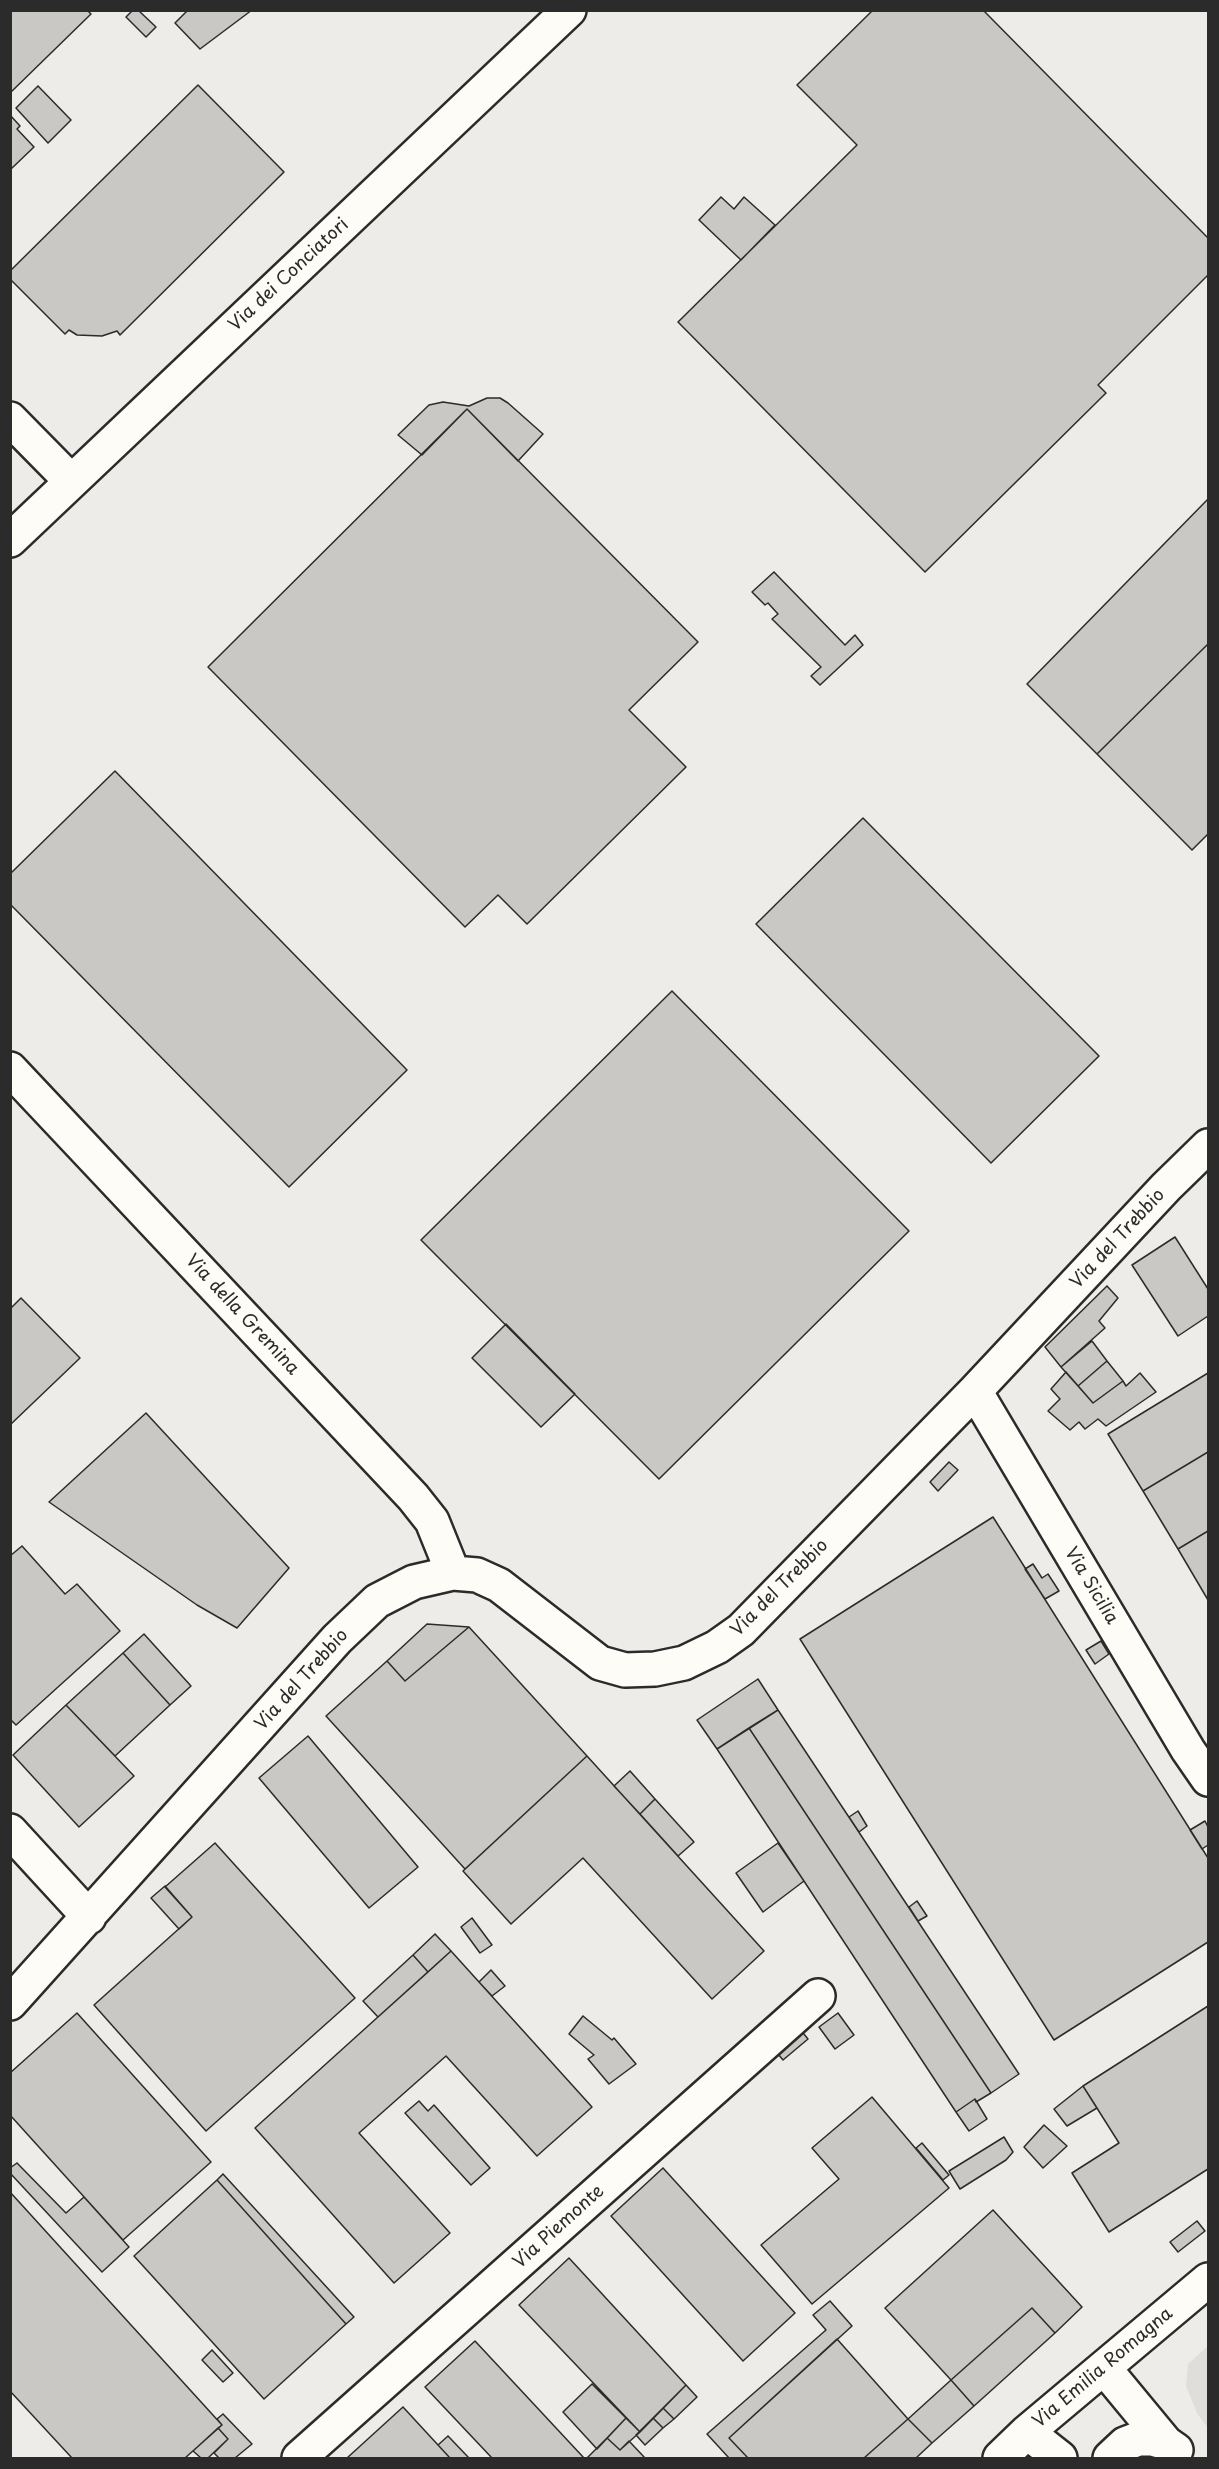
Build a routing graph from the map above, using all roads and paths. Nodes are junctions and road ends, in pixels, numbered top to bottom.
1 (568, 10) edge
2 (10, 419) edge
3 (71, 481) junction
4 (10, 540) edge
5 (10, 1069) edge
6 (1209, 1146) edge
7 (975, 1391) junction
8 (453, 1573) junction
9 (1209, 1779) edge
10 (10, 1831) edge
11 (89, 1917) junction
12 (818, 1996) dead end
13 (10, 2003) edge
14 (1209, 2280) edge
15 (1104, 2368) junction
16 (1027, 2432) junction
17 (1174, 2451) edge
18 (299, 2458) edge
19 (1000, 2458) edge
20 (1060, 2458) edge
21 (1110, 2458) edge

1 - 3 street, Via dei Conciatori
2 - 3 street
3 - 4 street, Via dei Conciatori
5 - 8 street, Via della Gremina
6 - 7 street, Via del Trebbio
7 - 8 street, Via del Trebbio
7 - 9 street, Via Sicilia
8 - 11 street, Via del Trebbio
10 - 11 street
11 - 13 street, Via del Trebbio
12 - 18 street, Via Piemonte
14 - 15 street, Via Emilia Romagna
15 - 16 street, Via Emilia Romagna
15 - 17 street
16 - 19 street, Via Emilia Romagna
16 - 20 street
17 - 21 street

